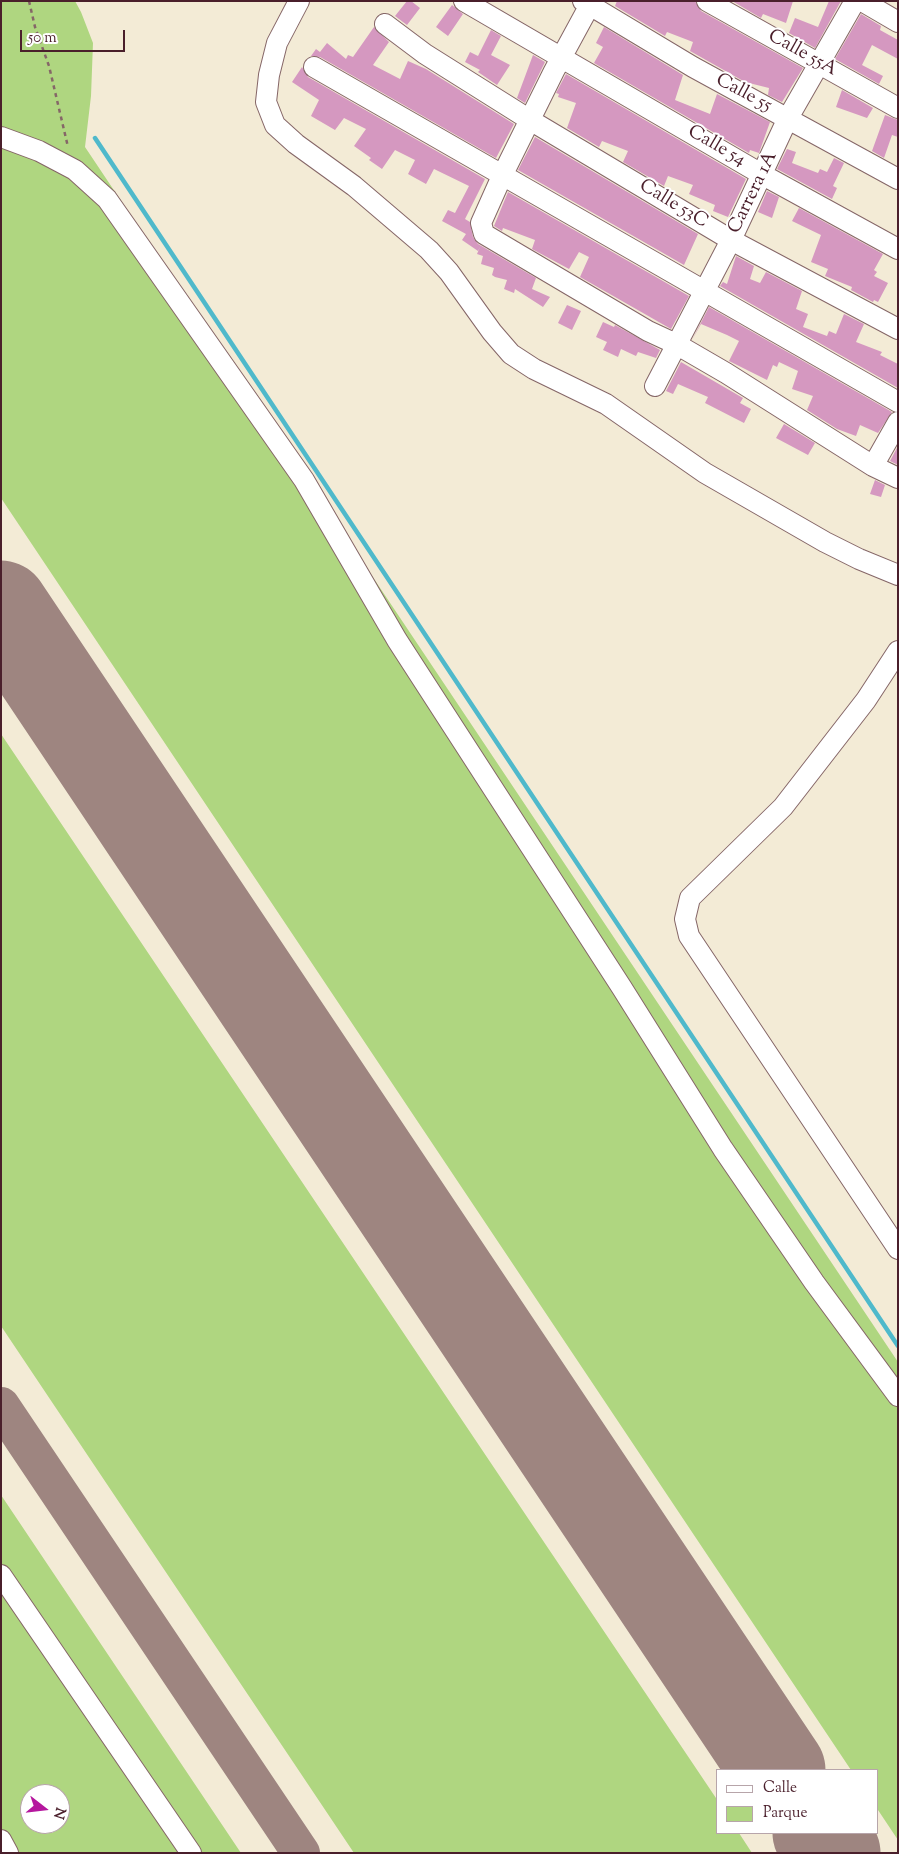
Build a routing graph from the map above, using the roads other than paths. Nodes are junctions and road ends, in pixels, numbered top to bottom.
1 (299, 1) edge
2 (464, 1) edge
3 (706, 1) edge
4 (856, 1) edge
5 (862, 1) edge
6 (588, 3) edge
7 (898, 22) edge
8 (385, 24) dead end
9 (562, 56) junction
10 (819, 64) junction
11 (314, 67) dead end
12 (898, 108) edge
13 (788, 118) junction
14 (530, 120) junction
15 (1, 137) edge
16 (763, 175) junction
17 (502, 176) junction
18 (898, 179) edge
19 (731, 240) junction
20 (898, 249) edge
21 (703, 291) junction
22 (898, 329) edge
23 (676, 344) junction
24 (655, 386) dead end
25 (898, 402) edge
26 (898, 422) edge
27 (873, 466) junction
28 (898, 478) edge
29 (898, 575) edge
30 (898, 651) edge
31 (898, 1249) edge
32 (898, 1396) edge
33 (1, 1575) edge
34 (1, 1840) edge
35 (8, 1853) edge
36 (191, 1853) edge

1 - 29 street
2 - 9 street, Calle 54
3 - 10 street, Calle 55A
4 - 10 street, Carrera 1A
5 - 7 street
6 - 9 street
6 - 13 street, Calle 55
8 - 14 street, Calle 53C
9 - 14 street
9 - 16 street, Calle 54
10 - 12 street, Calle 55A
10 - 13 street, Carrera 1A
11 - 17 street
13 - 16 street, Carrera 1A
13 - 18 street, Calle 55
14 - 17 street
14 - 19 street, Calle 53C
15 - 32 street
16 - 19 street, Carrera 1A
16 - 20 street, Calle 54
17 - 21 street
17 - 23 street
19 - 21 street, Carrera 1A
19 - 22 street, Calle 53C
21 - 23 street, Carrera 1A
21 - 25 street
23 - 24 street, Carrera 1A
23 - 27 street
26 - 27 street
27 - 28 street
30 - 31 street
33 - 36 street
34 - 35 street

